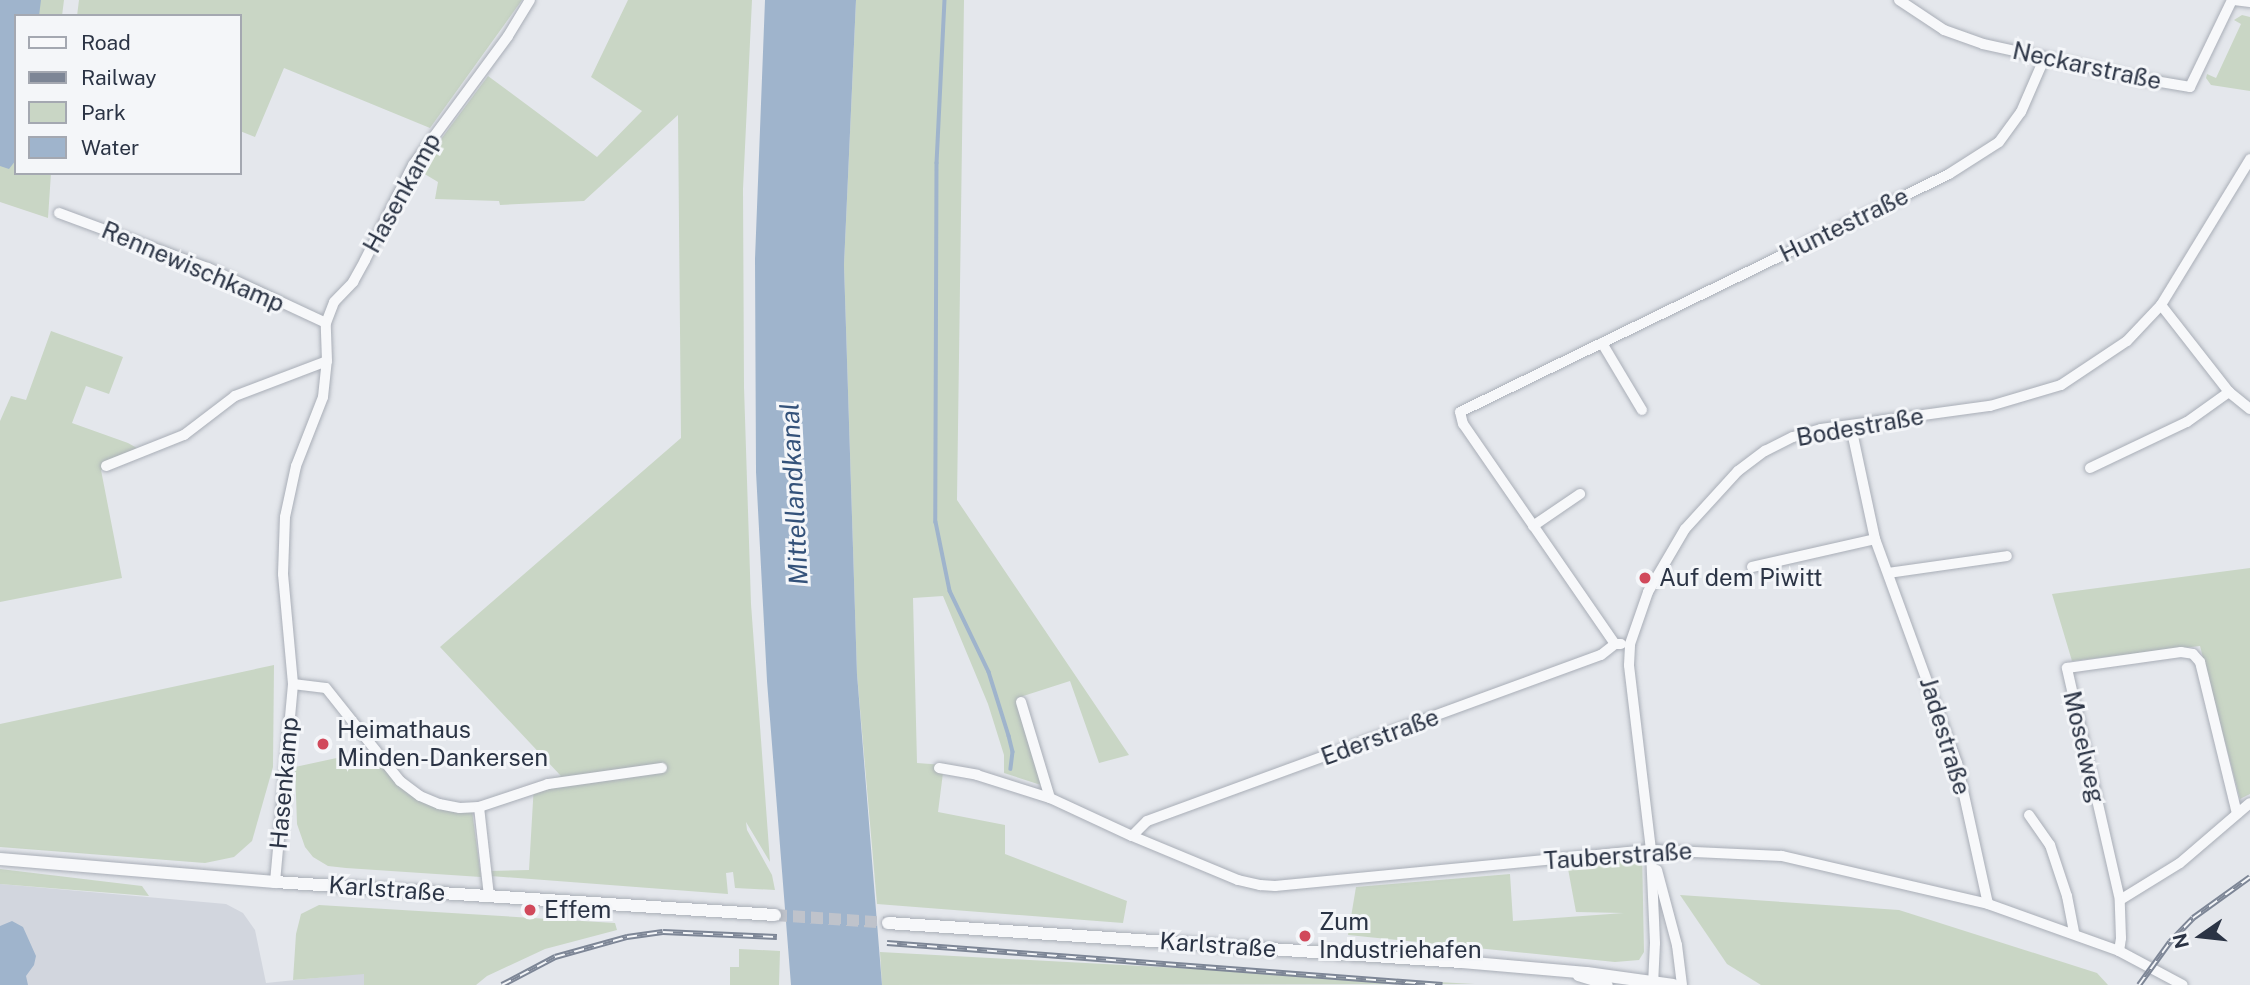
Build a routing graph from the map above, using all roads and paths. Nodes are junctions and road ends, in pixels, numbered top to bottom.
1 (530, 0) edge
2 (1899, 0) edge
3 (2233, 0) edge
4 (2250, 2) edge
5 (2044, 59) junction
6 (2250, 159) edge
7 (60, 213) dead end
8 (2161, 305) junction
9 (326, 323) junction
10 (1601, 343) junction
11 (327, 360) junction
12 (2229, 392) junction
13 (2250, 409) edge
14 (1642, 410) dead end
15 (1850, 427) junction
16 (106, 466) dead end
17 (2090, 468) dead end
18 (1580, 494) dead end
19 (1533, 526) junction
20 (1875, 539) junction
21 (2007, 556) dead end
22 (1752, 567) dead end
23 (1888, 573) junction
24 (1615, 644) junction
25 (1630, 644) junction
26 (293, 684) junction
27 (1021, 702) dead end
28 (662, 768) dead end
29 (939, 768) dead end
30 (1050, 798) junction
31 (2250, 803) edge
32 (479, 807) junction
33 (2237, 814) junction
34 (2029, 815) dead end
35 (1132, 836) junction
36 (1651, 850) junction
37 (0, 859) edge
38 (275, 882) junction
39 (489, 896) junction
40 (2120, 900) junction
41 (1988, 904) junction
42 (775, 915) tunnel mouth
43 (888, 923) tunnel mouth
44 (2074, 933) junction
45 (2119, 951) junction
46 (1558, 970) junction
47 (1653, 983) edge
48 (1608, 985) edge
49 (1673, 985) edge
50 (1682, 985) edge
51 (2183, 985) edge

1 - 9 street, Hasenkamp
2 - 5 street, Neckarstraße
3 - 4 street
3 - 5 street, Neckarstraße
5 - 10 street, Huntestraße
6 - 8 street, Bodestraße
7 - 9 street, Rennewischkamp
8 - 12 street
8 - 15 street, Bodestraße
9 - 11 street, Hasenkamp
10 - 14 street
10 - 19 street, Huntestraße
11 - 16 street
11 - 26 street, Hasenkamp
12 - 13 street
12 - 17 street
15 - 20 street, Jadestraße
15 - 25 street, Bodestraße
18 - 19 street
19 - 24 street
20 - 22 street
20 - 23 street, Jadestraße
21 - 23 street
23 - 41 street, Jadestraße
24 - 25 street, Ederstraße
24 - 35 street, Ederstraße
25 - 36 street, Bodestraße
26 - 32 street, Hasenkamp
26 - 38 street, Hasenkamp
27 - 30 street
28 - 32 street, Hasenkamp
29 - 30 street, Tauberstraße
30 - 35 street, Tauberstraße
31 - 33 street
32 - 39 street
33 - 40 street
33 - 40 street, Moselweg
34 - 44 street
35 - 36 street, Tauberstraße
36 - 41 street, Tauberstraße
36 - 47 street, Bodestraße
36 - 50 street, Bodestraße
37 - 38 street, Karlstraße
38 - 39 street, Karlstraße
39 - 42 street, Karlstraße
40 - 45 street, Moselweg
41 - 44 street, Tauberstraße
43 - 46 street, Karlstraße
44 - 45 street, Tauberstraße
45 - 51 street, Tauberstraße
46 - 47 street, Karlstraße
46 - 48 street
47 - 49 street, Karlstraße

